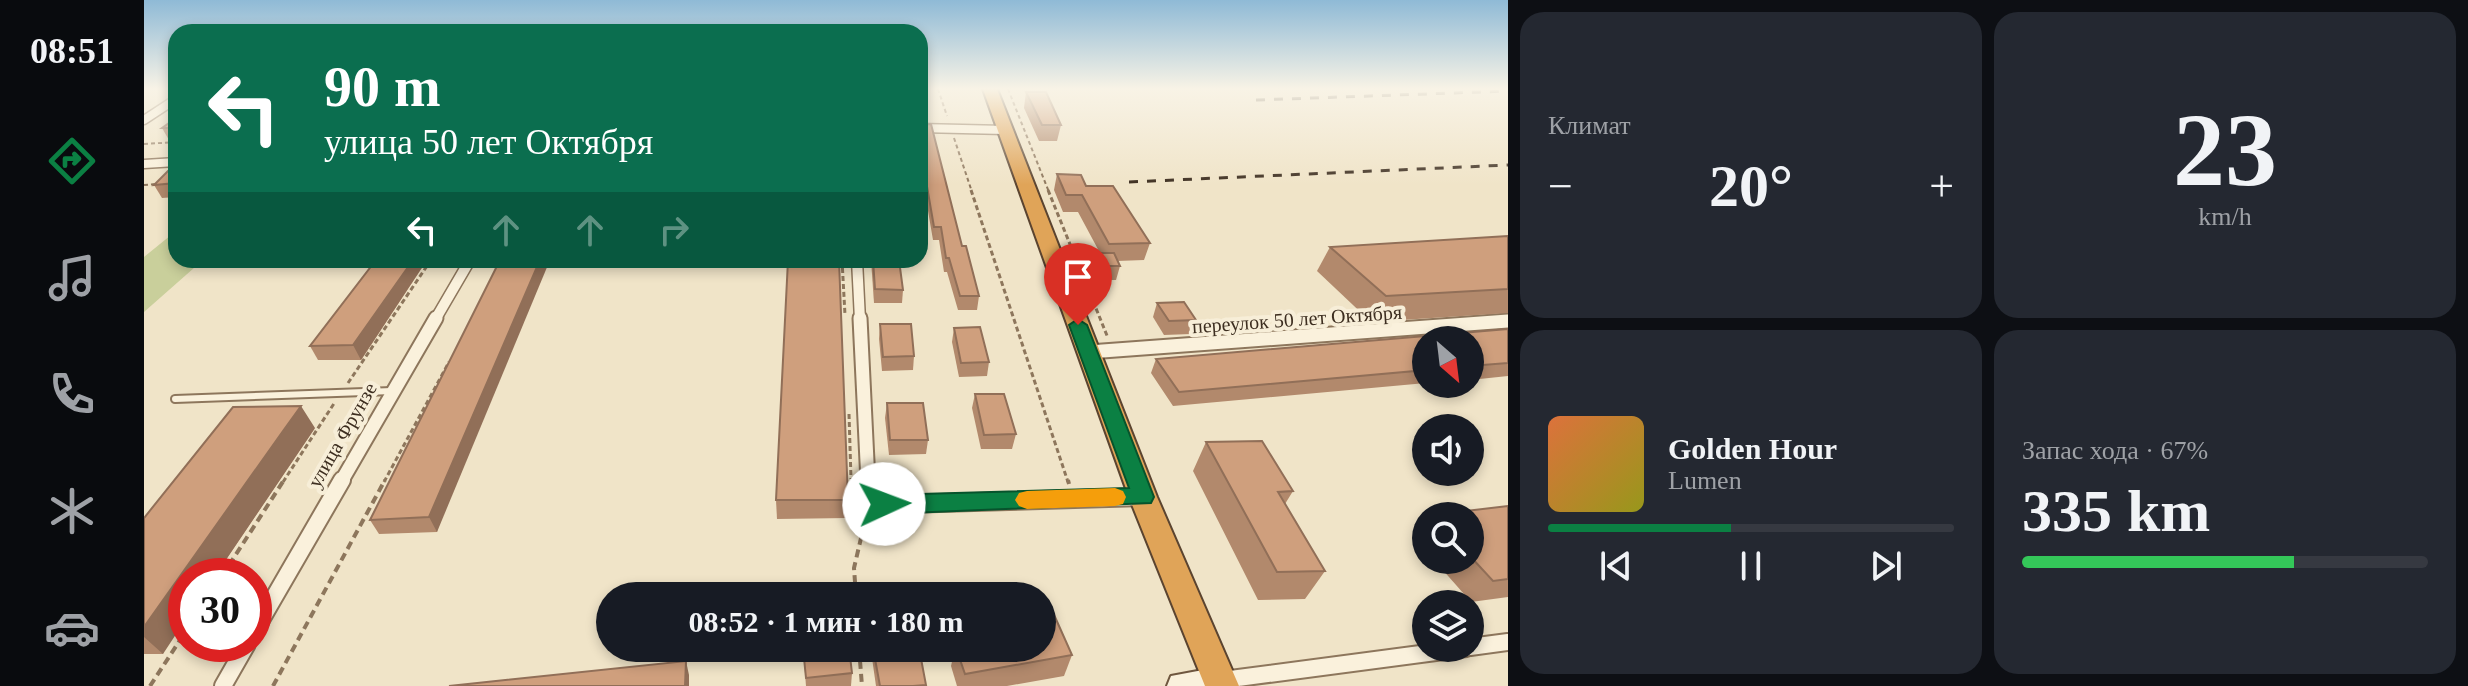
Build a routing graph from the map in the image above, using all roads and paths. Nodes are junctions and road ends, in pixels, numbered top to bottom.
1 (949, 121) edge
2 (1002, 121) edge
3 (1019, 121) edge
4 (928, 128) edge
5 (951, 128) junction
6 (1005, 130) junction
7 (168, 142) edge
8 (144, 144) edge
9 (168, 162) edge
10 (144, 164) edge
11 (165, 183) edge
12 (144, 185) edge
13 (426, 268) edge
14 (465, 268) edge
15 (857, 268) edge
16 (1508, 321) edge
17 (1101, 352) junction
18 (452, 356) edge
19 (392, 391) junction
20 (342, 393) junction
21 (175, 399) dead end
22 (1143, 497) junction
23 (1073, 498) junction
24 (869, 505) junction
25 (234, 558) edge
26 (855, 582) edge
27 (272, 601) edge
28 (1508, 642) edge
29 (1484, 646) edge
30 (1412, 656) edge
31 (168, 658) edge
32 (237, 662) edge
33 (860, 662) edge
34 (1221, 683) edge
35 (150, 686) edge
36 (223, 686) edge
37 (273, 686) edge
38 (862, 686) edge
39 (1181, 686) edge

1 - 5 path
2 - 6 highway
3 - 17 path
4 - 5 street
5 - 6 street
5 - 23 path
6 - 17 highway
7 - 8 path
9 - 10 street
11 - 12 path
13 - 20 path
14 - 19 street, улица Фрунзе
15 - 24 street
16 - 17 street, переулок 50 лет Октября
17 - 22 highway
18 - 37 path
19 - 20 lane
19 - 27 street, улица Фрунзе
20 - 21 lane
20 - 25 path
22 - 23 street
22 - 34 highway
23 - 24 street
24 - 26 path
28 - 29 street
30 - 34 street
31 - 35 path
32 - 36 street
33 - 38 path
34 - 39 street

